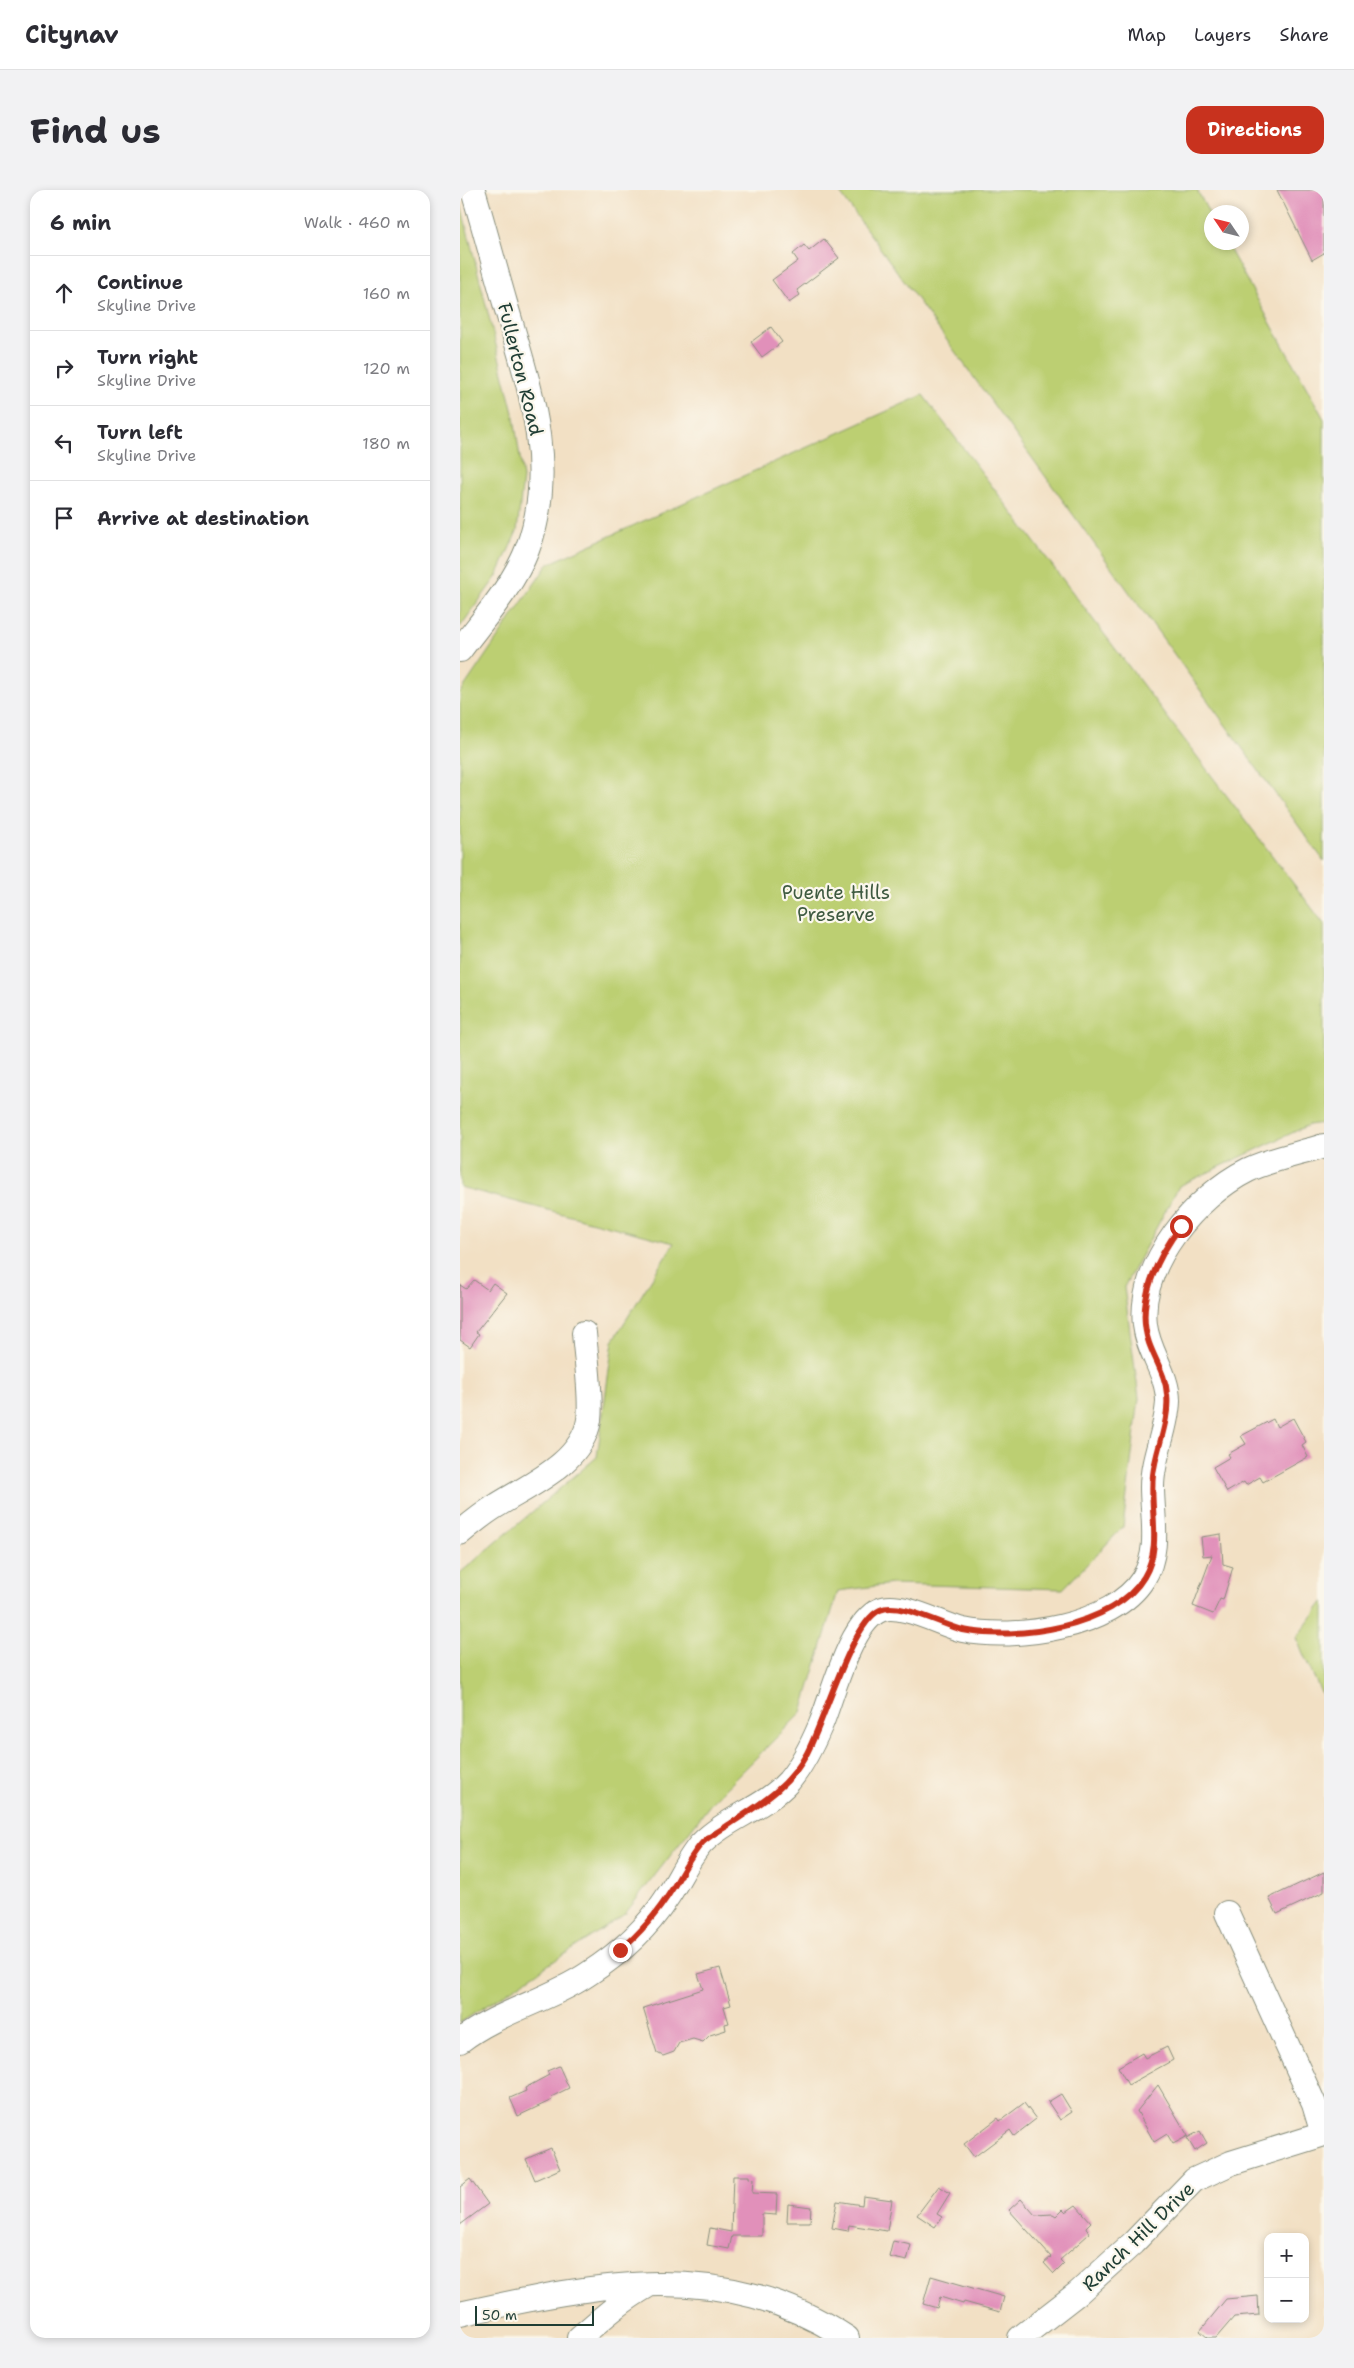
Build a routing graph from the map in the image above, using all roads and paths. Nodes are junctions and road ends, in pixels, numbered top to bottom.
1 (473, 190) edge
2 (460, 650) edge
3 (1324, 1146) edge
4 (584, 1332) dead end
5 (460, 1533) edge
6 (1227, 1913) dead end
7 (460, 2041) edge
8 (1324, 2134) edge
9 (653, 2284) junction
10 (460, 2314) edge
11 (579, 2338) edge
12 (847, 2338) edge
13 (1020, 2338) edge

1 - 2 street, Fullerton Road
3 - 7 street
4 - 5 street
6 - 8 street
8 - 13 street, Ranch Hill Drive
9 - 10 street
9 - 11 street
9 - 12 street

